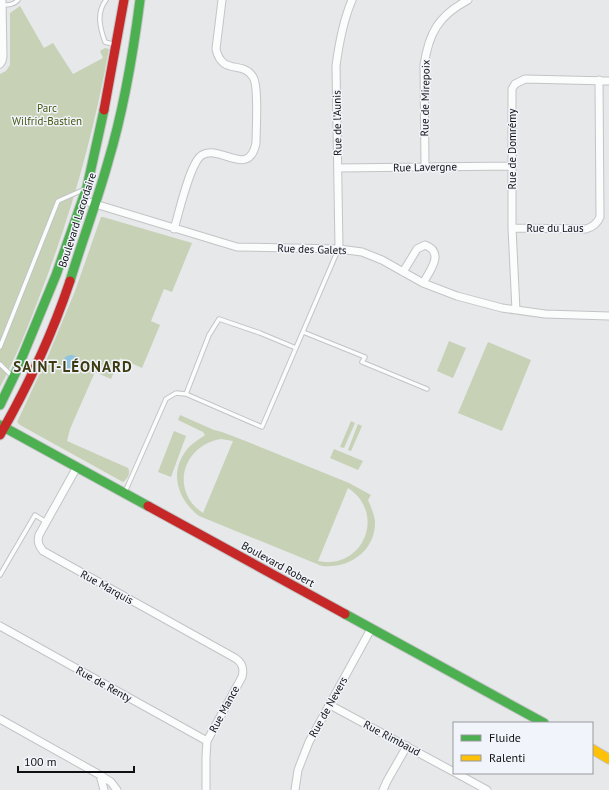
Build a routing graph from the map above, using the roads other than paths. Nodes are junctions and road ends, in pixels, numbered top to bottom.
1 (18, 0) edge
2 (106, 0) edge
3 (124, 0) edge
4 (140, 0) edge
5 (222, 0) edge
6 (352, 0) edge
7 (468, 0) edge
8 (2, 3) edge
9 (117, 45) junction
10 (1, 62) edge
11 (599, 80) junction
12 (609, 80) edge
13 (425, 166) junction
14 (512, 166) junction
15 (338, 168) junction
16 (86, 189) junction
17 (82, 200) junction
18 (96, 204) junction
19 (512, 228) junction
20 (174, 229) junction
21 (339, 248) junction
22 (403, 272) junction
23 (423, 283) junction
24 (516, 310) junction
25 (609, 316) edge
26 (303, 332) junction
27 (0, 347) edge
28 (296, 348) junction
29 (0, 364) edge
30 (13, 377) junction
31 (427, 389) dead end
32 (186, 394) junction
33 (0, 405) edge
34 (2, 429) edge
35 (77, 467) junction
36 (124, 493) junction
37 (46, 522) junction
38 (0, 575) edge
39 (0, 626) edge
40 (371, 628) junction
41 (242, 677) joint
42 (330, 704) junction
43 (0, 719) edge
44 (542, 722) edge
45 (208, 741) junction
46 (407, 746) junction
47 (593, 750) edge
48 (609, 759) edge
49 (453, 772) edge
50 (457, 774) edge
51 (100, 775) junction
52 (104, 790) edge
53 (117, 790) edge
54 (206, 790) edge
55 (295, 790) edge
56 (383, 790) edge
57 (486, 790) edge

1 - 8 lane
2 - 9 lane
3 - 9 main road, Boulevard Lacordaire
4 - 18 main road, Boulevard Lacordaire
5 - 20 street
6 - 15 street, Rue de l'Aunis
7 - 13 street, Rue de Mirepoix
8 - 10 street
9 - 16 main road, Boulevard Lacordaire
11 - 12 street, Rue de Domrémy
11 - 14 street, Rue de Domrémy
11 - 19 street, Rue du Laus
13 - 14 street, Rue Lavergne
13 - 15 street, Rue Lavergne
14 - 19 street, Rue de Domrémy
15 - 21 street, Rue de l'Aunis
16 - 17 main road, Boulevard Lacordaire
16 - 27 lane
17 - 18 street, Rue des Galets
17 - 30 main road, Boulevard Lacordaire
18 - 20 street, Rue des Galets
18 - 34 main road, Boulevard Lacordaire
19 - 24 street, Rue de Domrémy
20 - 21 street, Rue des Galets
21 - 22 street, Rue des Galets
21 - 26 lane
22 - 23 street, Rue des Galets
22 - 23 street
23 - 24 street, Rue des Galets
24 - 25 street, Rue des Galets
26 - 28 lane
26 - 31 lane
28 - 32 lane
28 - 32 lane
29 - 30 lane
30 - 33 main road, Boulevard Lacordaire
32 - 36 lane
34 - 35 main road, Boulevard Robert
35 - 36 main road, Boulevard Robert
35 - 37 street, Rue Marquis
36 - 40 main road, Boulevard Robert
37 - 38 lane
37 - 41 street, Rue Marquis
39 - 45 street, Rue de Renty
40 - 42 street, Rue de Nevers
40 - 44 main road, Boulevard Robert
41 - 45 street, Rue Mance
42 - 46 street, Rue Rimbaud
42 - 55 street, Rue de Nevers
43 - 51 street
45 - 54 street, Rue Mance
46 - 49 street, Rue Rimbaud
46 - 56 street
47 - 48 main road
50 - 57 street, Rue Rimbaud
51 - 52 street
51 - 53 street

